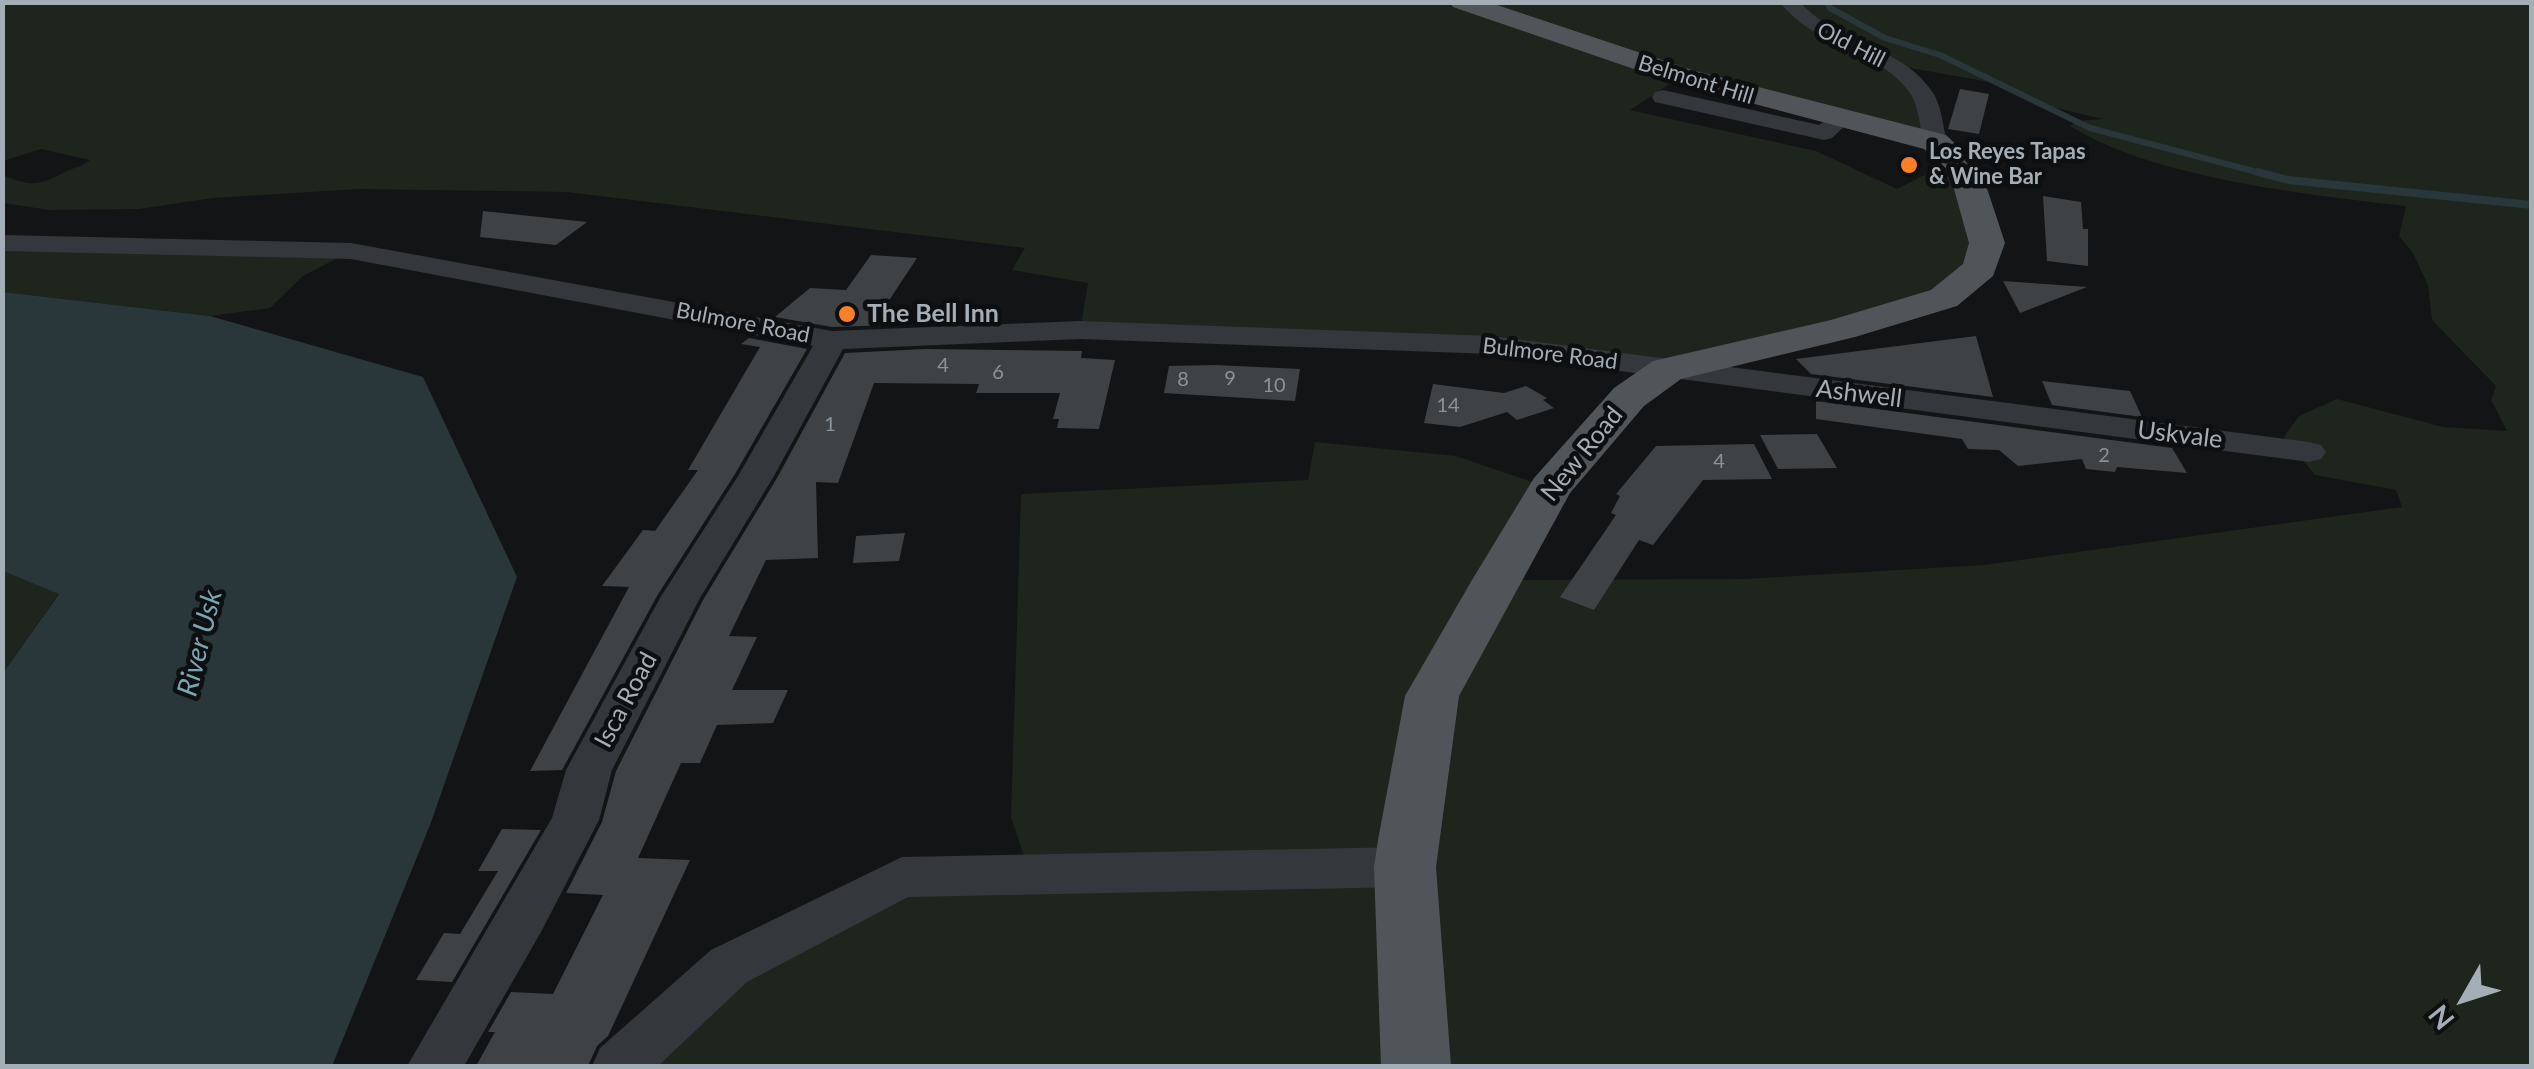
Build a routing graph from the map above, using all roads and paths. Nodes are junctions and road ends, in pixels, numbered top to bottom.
1 (1462, 2) edge
2 (1790, 2) edge
3 (1657, 102) dead end
4 (1842, 118) junction
5 (1935, 142) junction
6 (2, 242) edge
7 (832, 340) junction
8 (1667, 370) junction
9 (2051, 418) joint
10 (2309, 452) dead end
11 (1405, 867) junction
12 (434, 1066) edge
13 (620, 1066) edge
14 (1416, 1066) edge

1 - 4 main road, Belmont Hill
2 - 5 street, Old Hill
3 - 4 street
4 - 5 main road, Belmont Hill
5 - 8 main road, New Road
6 - 7 street, Bulmore Road
7 - 8 street, Bulmore Road
7 - 12 street, Isca Road
8 - 9 street, Ashwell
8 - 11 main road, New Road
9 - 10 street, Uskvale
11 - 13 street
11 - 14 main road, New Road

